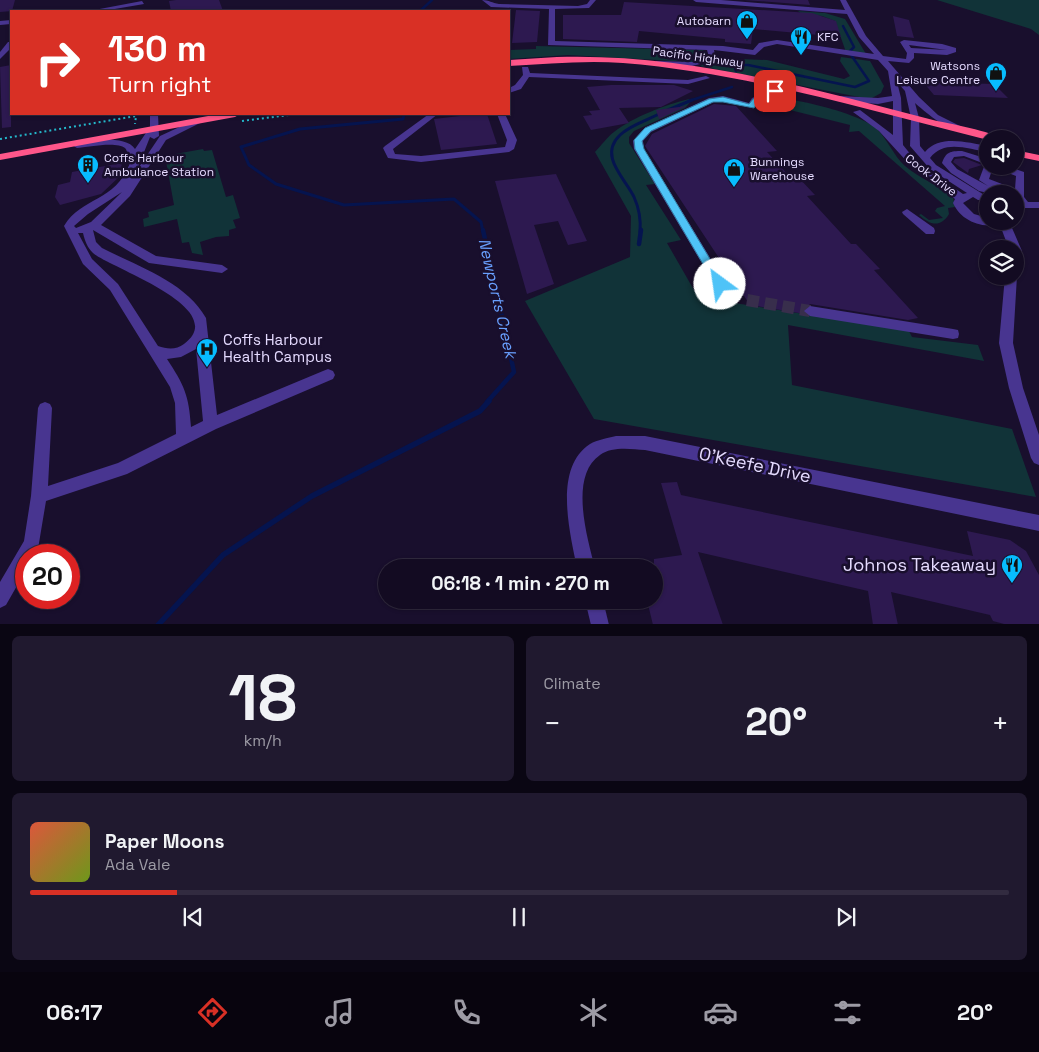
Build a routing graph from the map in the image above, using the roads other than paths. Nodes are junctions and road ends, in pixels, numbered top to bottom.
1 (485, 0) edge
2 (593, 0) edge
3 (696, 0) edge
4 (843, 0) edge
5 (142, 2) edge
6 (552, 8) junction
7 (98, 10) edge
8 (849, 12) junction
9 (10, 45) edge
10 (710, 49) junction
11 (910, 50) junction
12 (0, 57) edge
13 (880, 59) junction
14 (636, 62) junction
15 (510, 63) edge
16 (510, 70) edge
17 (526, 72) junction
18 (891, 72) junction
19 (908, 89) junction
20 (510, 91) edge
21 (775, 91) junction
22 (897, 98) junction
23 (838, 99) junction
24 (857, 112) junction
25 (183, 115) edge
26 (230, 115) edge
27 (433, 115) edge
28 (501, 115) edge
29 (897, 118) junction
30 (202, 120) junction
31 (153, 121) edge
32 (915, 123) junction
33 (968, 132) junction
34 (979, 135) edge
35 (898, 145) junction
36 (979, 145) edge
37 (1024, 145) edge
38 (57, 147) junction
39 (979, 147) edge
40 (0, 148) edge
41 (1039, 149) edge
42 (1024, 155) edge
43 (0, 157) edge
44 (148, 158) junction
45 (924, 158) junction
46 (1039, 158) edge
47 (979, 159) edge
48 (134, 162) junction
49 (979, 185) edge
50 (979, 190) edge
51 (979, 195) edge
52 (961, 198) junction
53 (1024, 202) edge
54 (1039, 205) edge
55 (907, 212) dead end
56 (79, 216) junction
57 (979, 220) edge
58 (93, 224) junction
59 (70, 228) junction
60 (998, 230) edge
61 (1007, 230) edge
62 (930, 232) dead end
63 (1011, 239) joint
64 (222, 270) dead end
65 (720, 284) dead end
66 (1010, 285) edge
67 (810, 311) tunnel mouth
68 (944, 322) dead end
69 (201, 328) junction
70 (156, 350) junction
71 (328, 375) dead end
72 (45, 408) dead end
73 (211, 424) junction
74 (184, 436) junction
75 (1039, 458) edge
76 (39, 496) junction
77 (1039, 523) edge
78 (584, 559) edge
79 (0, 599) edge
80 (596, 609) edge
81 (600, 624) edge

1 - 6 street
2 - 6 street
3 - 8 street
4 - 8 street
5 - 7 street
6 - 10 street
8 - 13 street
9 - 12 street
10 - 13 street
10 - 14 street
11 - 11 street
11 - 13 street
13 - 18 street
14 - 15 highway, Pacific Highway
14 - 23 highway, Pacific Highway
16 - 17 highway, Pacific Highway
17 - 20 street
17 - 21 highway, Pacific Highway
18 - 19 street
18 - 22 street, Cook Drive
19 - 32 street, Cook Drive
19 - 33 street
21 - 24 highway, Pacific Highway
21 - 65 street
22 - 23 street
22 - 29 street, Cook Drive
23 - 29 highway, Pacific Highway
24 - 29 highway, Pacific Highway
24 - 35 street
25 - 31 highway
26 - 30 highway
27 - 28 street
29 - 32 highway, Pacific Highway
29 - 35 street, Cook Drive
30 - 31 highway
30 - 44 street
31 - 38 highway
31 - 40 highway
31 - 44 street
31 - 48 street
32 - 33 highway, Pacific Highway
32 - 36 highway, Pacific Highway
32 - 45 street, Cook Drive
33 - 34 highway, Pacific Highway
35 - 52 street, Cook Drive
37 - 41 highway
38 - 43 highway
38 - 48 street
39 - 45 street
42 - 46 highway
44 - 58 street
45 - 50 street, Cook Drive
47 - 49 street
48 - 56 street
51 - 52 street
52 - 57 street
53 - 54 street
55 - 62 street
56 - 58 street
56 - 59 street
58 - 59 street
58 - 64 street
58 - 69 street
59 - 70 street
60 - 63 street
61 - 63 street
66 - 75 street
67 - 68 street
69 - 70 street
69 - 73 street
70 - 74 street
71 - 73 street
72 - 76 street
73 - 74 street
74 - 76 street
76 - 79 street
77 - 78 street, O'Keefe Drive
80 - 81 street

